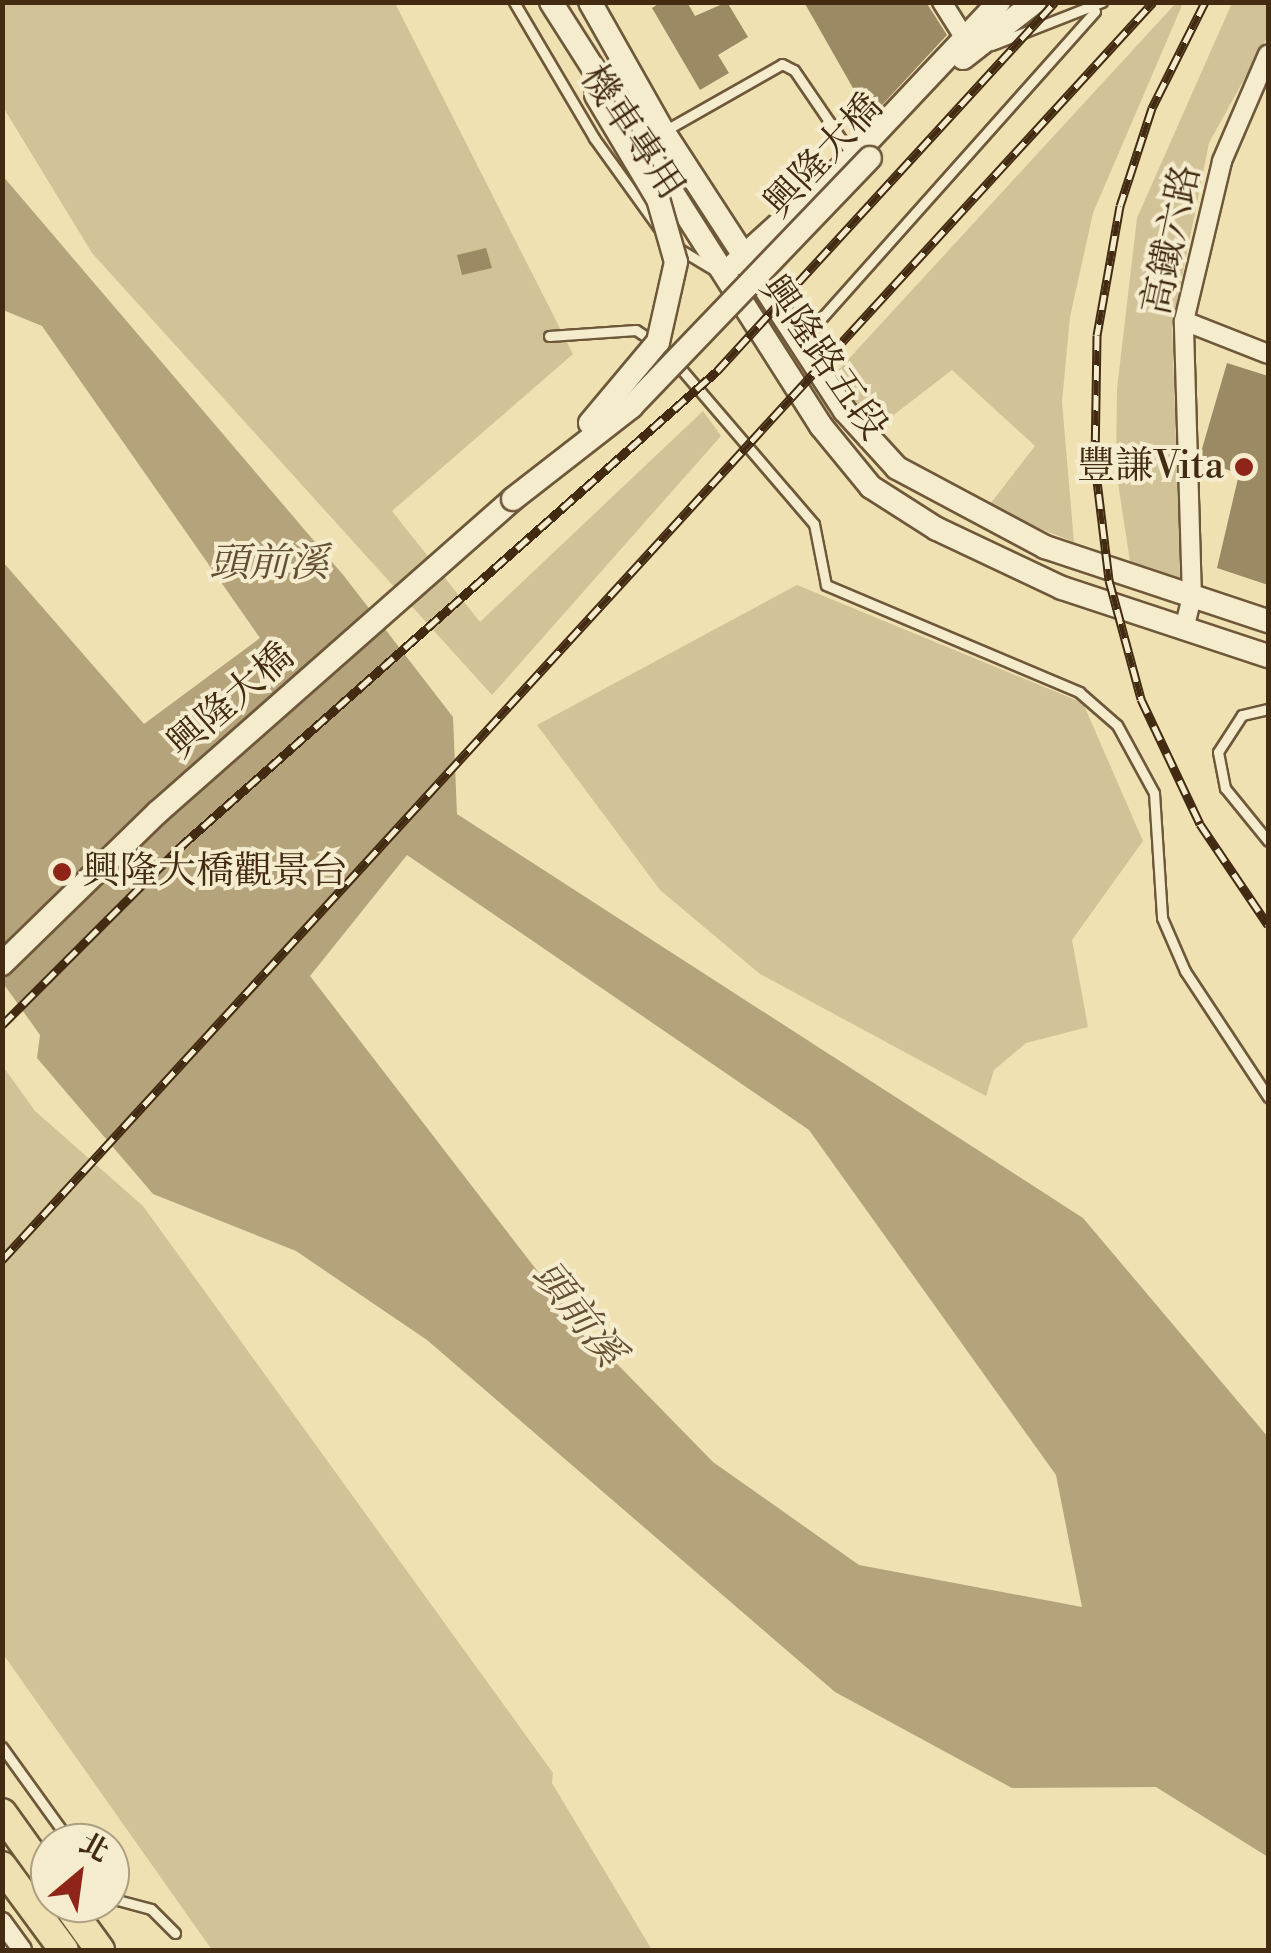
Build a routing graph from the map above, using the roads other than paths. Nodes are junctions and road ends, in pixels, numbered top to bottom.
1 (514, 2) edge
2 (538, 2) edge
3 (551, 2) edge
4 (590, 2) edge
5 (942, 2) edge
6 (999, 2) edge
7 (1035, 2) edge
8 (1099, 7) edge
9 (963, 48) junction
10 (1268, 54) edge
11 (663, 132) junction
12 (862, 158) junction
13 (746, 254) junction
14 (723, 274) junction
15 (1184, 321) junction
16 (549, 336) dead end
17 (801, 341) junction
18 (1268, 354) edge
19 (513, 499) junction
20 (1192, 598) junction
21 (1268, 621) edge
22 (1184, 629) junction
23 (1268, 656) edge
24 (1268, 709) edge
25 (1268, 842) edge
26 (2, 964) edge
27 (1268, 1097) edge
28 (2, 1747) edge
29 (2, 1813) edge
30 (56, 1823) edge
31 (30, 1852) edge
32 (2, 1866) edge
33 (130, 1903) edge
34 (2, 1922) edge
35 (80, 1923) edge
36 (175, 1933) dead end
37 (22, 1950) edge
38 (64, 1950) edge
39 (100, 1950) edge

1 - 14 lane, 機車專用
2 - 19 street, 興隆大橋, bridge
3 - 14 street, 興隆路五段
4 - 11 street, 興隆路五段
5 - 9 street
6 - 9 street
7 - 9 street
8 - 9 lane
8 - 17 lane
9 - 12 street, 興隆大橋
10 - 15 street, 高鐵六路
11 - 12 lane
11 - 13 street, 興隆路五段
12 - 13 street
12 - 19 street, 興隆大橋, bridge
13 - 14 street
13 - 17 street, 興隆路五段
14 - 22 street, 興隆路五段
15 - 18 street
15 - 20 street, 高鐵六路
16 - 27 lane
17 - 20 street, 興隆路五段
19 - 26 street, 興隆大橋
20 - 21 street, 興隆路五段
20 - 22 street, 高鐵六路
22 - 23 street, 興隆路五段
24 - 25 lane
28 - 30 lane
29 - 31 highway
32 - 38 highway
33 - 36 lane
34 - 37 street
35 - 39 highway

